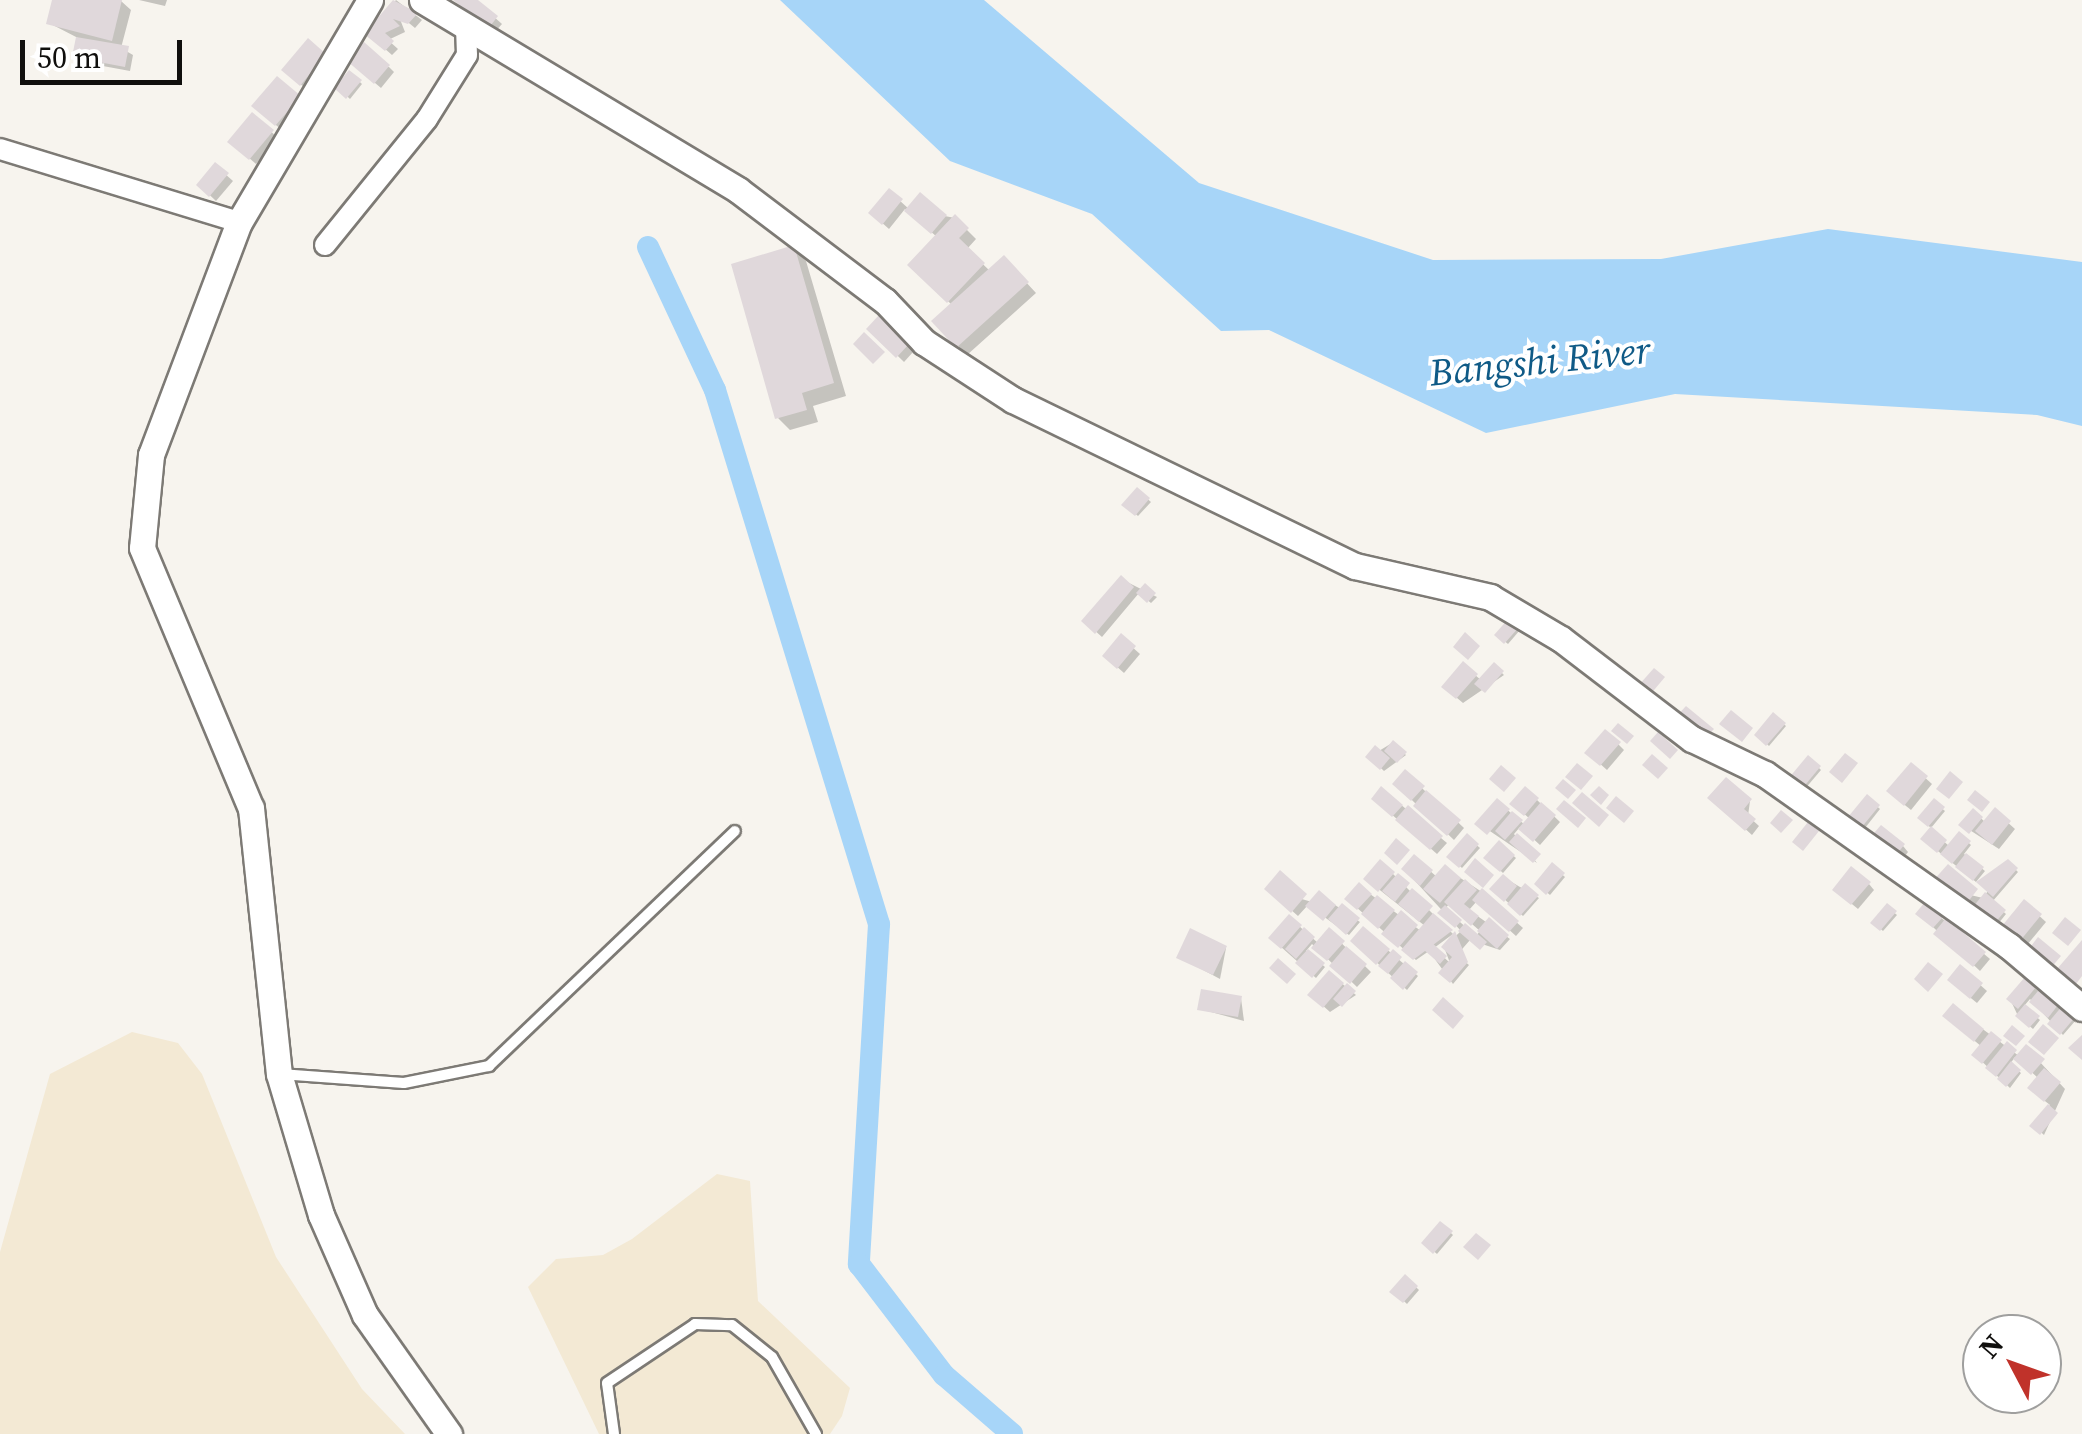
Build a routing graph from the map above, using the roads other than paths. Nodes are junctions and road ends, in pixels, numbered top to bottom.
1 (370, 0) edge
2 (422, 0) edge
3 (466, 30) junction
4 (0, 150) edge
5 (239, 222) junction
6 (325, 245) dead end
7 (735, 831) dead end
8 (2082, 1008) edge
9 (278, 1074) junction
10 (449, 1434) edge
11 (614, 1434) edge
12 (816, 1434) edge

1 - 5 street
2 - 3 street
3 - 6 street
3 - 8 street
4 - 5 street
5 - 9 street
7 - 9 lane
9 - 10 street
11 - 12 lane

